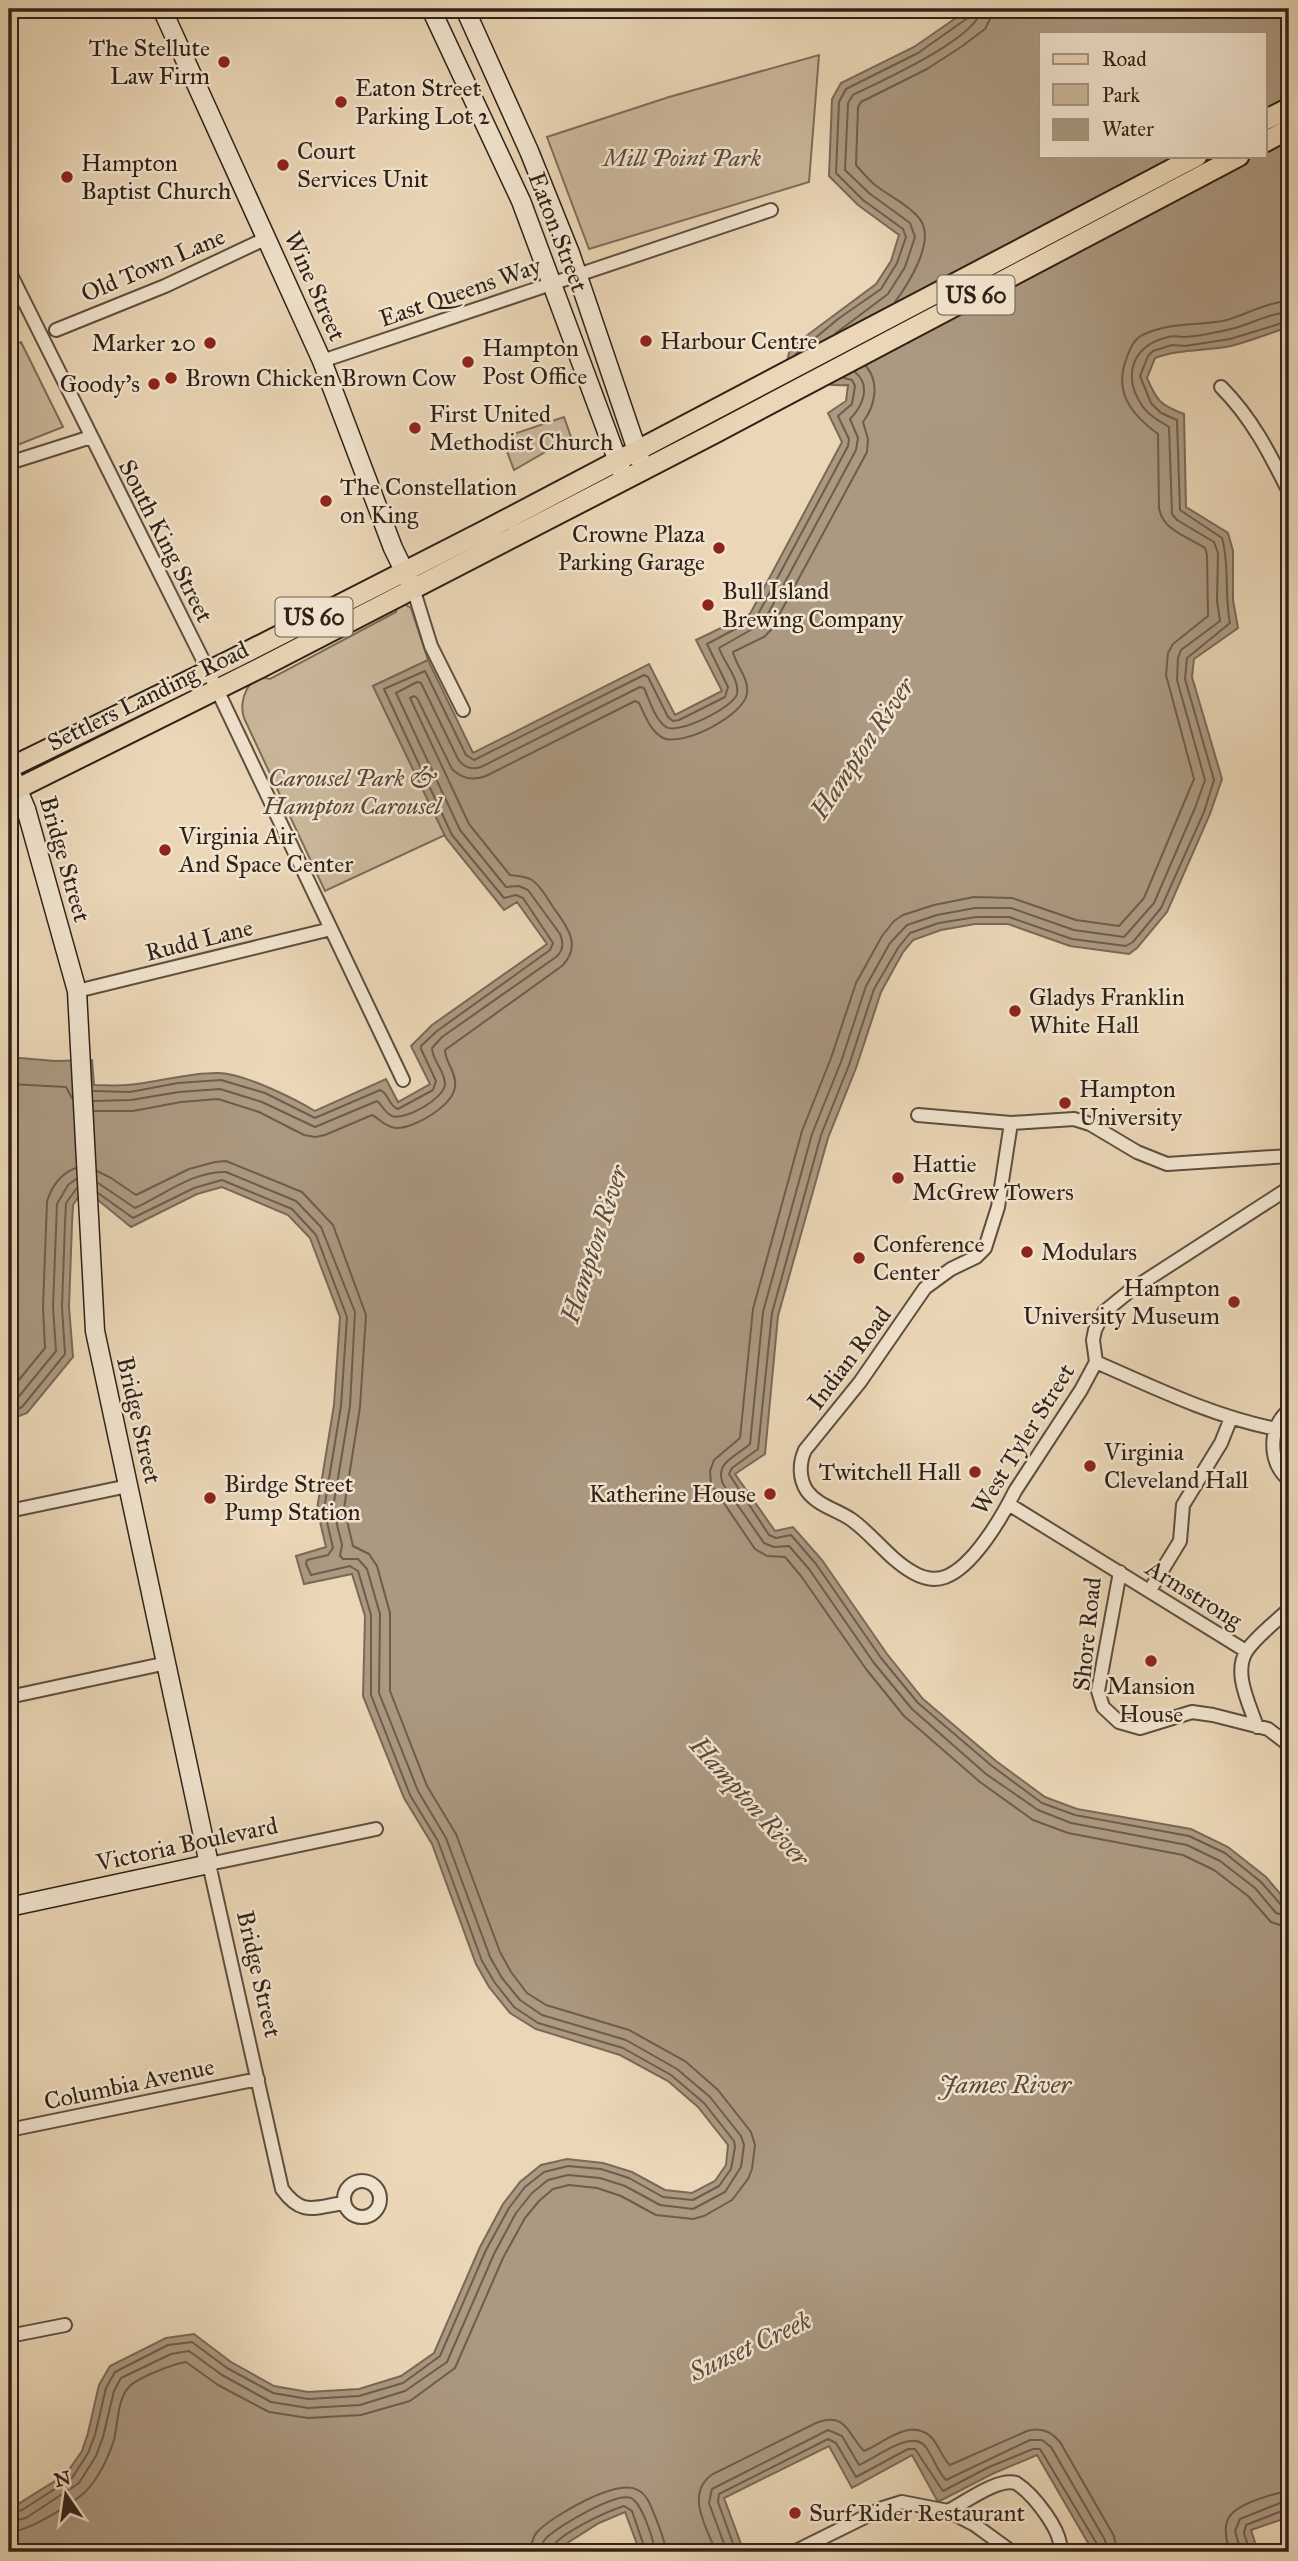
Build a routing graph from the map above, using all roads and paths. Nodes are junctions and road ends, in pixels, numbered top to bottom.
1 (162, 9) edge
2 (431, 9) edge
3 (465, 9) edge
4 (1289, 107) edge
5 (1266, 119) edge
6 (1289, 130) edge
7 (1266, 142) edge
8 (1193, 158) edge
9 (1235, 158) edge
10 (771, 210) dead end
11 (267, 237) junction
12 (9, 271) edge
13 (576, 275) junction
14 (553, 283) junction
15 (56, 330) dead end
16 (322, 361) junction
17 (1221, 387) dead end
18 (91, 437) junction
19 (636, 450) junction
20 (617, 460) junction
21 (9, 463) edge
22 (645, 469) junction
23 (625, 478) junction
24 (1289, 492) edge
25 (408, 580) junction
26 (208, 671) junction
27 (217, 690) junction
28 (463, 709) dead end
29 (9, 769) edge
30 (13, 790) edge
31 (331, 929) junction
32 (77, 991) junction
33 (403, 1080) dead end
34 (918, 1115) dead end
35 (1012, 1123) junction
36 (1289, 1156) edge
37 (1289, 1188) edge
38 (1096, 1362) junction
39 (1289, 1410) edge
40 (1231, 1418) junction
41 (1276, 1429) junction
42 (1289, 1480) edge
43 (128, 1486) junction
44 (1010, 1504) junction
45 (9, 1511) edge
46 (1120, 1572) junction
47 (937, 1579) joint
48 (1150, 1590) junction
49 (1289, 1609) edge
50 (1246, 1651) junction
51 (167, 1663) junction
52 (9, 1696) edge
53 (1257, 1727) junction
54 (1289, 1745) edge
55 (376, 1829) dead end
56 (209, 1864) junction
57 (9, 1907) edge
58 (258, 2079) junction
59 (9, 2130) edge
60 (344, 2203) dead end
61 (65, 2325) dead end
62 (9, 2336) edge
63 (948, 2511) junction
64 (794, 2552) edge
65 (1012, 2552) edge
66 (1060, 2552) edge

1 - 11 street, Wine Street
2 - 14 street, Eaton Street
3 - 13 street, Eaton Street
4 - 5 main road
6 - 7 main road
8 - 19 main road, Settlers Landing Road / US 60
9 - 22 main road, Settlers Landing Road / US 60
10 - 13 street, East Queens Way
11 - 15 street, Old Town Lane
11 - 16 street, Wine Street
12 - 18 street, South King Street
13 - 14 street, East Queens Way
13 - 19 street, Eaton Street
14 - 16 street, East Queens Way
14 - 20 street, Eaton Street
16 - 25 street, Wine Street
17 - 24 street
18 - 21 street
18 - 26 street, South King Street
19 - 20 main road, Settlers Landing Road / US 60
19 - 22 street, Eaton Street
20 - 23 street, Eaton Street
20 - 25 main road, Settlers Landing Road / US 60
22 - 23 main road, Settlers Landing Road / US 60
23 - 25 main road, Settlers Landing Road / US 60
25 - 26 main road, Settlers Landing Road / US 60
25 - 27 main road, Settlers Landing Road / US 60
25 - 28 street
26 - 27 street, South King Street
26 - 29 main road, Settlers Landing Road / US 60
27 - 30 main road, Settlers Landing Road / US 60
27 - 31 street, South King Street
29 - 30 street, Bridge Street
30 - 32 street, Bridge Street
31 - 32 street, Rudd Lane
31 - 33 street, South King Street
32 - 43 street, Bridge Street
34 - 35 street
35 - 36 street
35 - 47 street, Indian Road
37 - 38 street, West Tyler Street
38 - 40 street
38 - 44 street, West Tyler Street
39 - 41 street
40 - 41 street
40 - 48 street
41 - 42 street
43 - 45 street
43 - 51 street, Bridge Street
44 - 46 street, Shore Road
44 - 47 street, West Tyler Street
46 - 48 street, Armstrong
46 - 53 street, Shore Road
48 - 50 street, Armstrong
49 - 50 street, Armstrong
50 - 53 street, Armstrong
51 - 52 street
51 - 56 street, Bridge Street
53 - 54 street, Shore Road
55 - 56 street, Victoria Boulevard
56 - 57 street, Victoria Boulevard
56 - 58 street, Bridge Street
58 - 59 street, Columbia Avenue
58 - 60 street, Bridge Street
61 - 62 street
63 - 64 street
63 - 65 street
63 - 66 street

